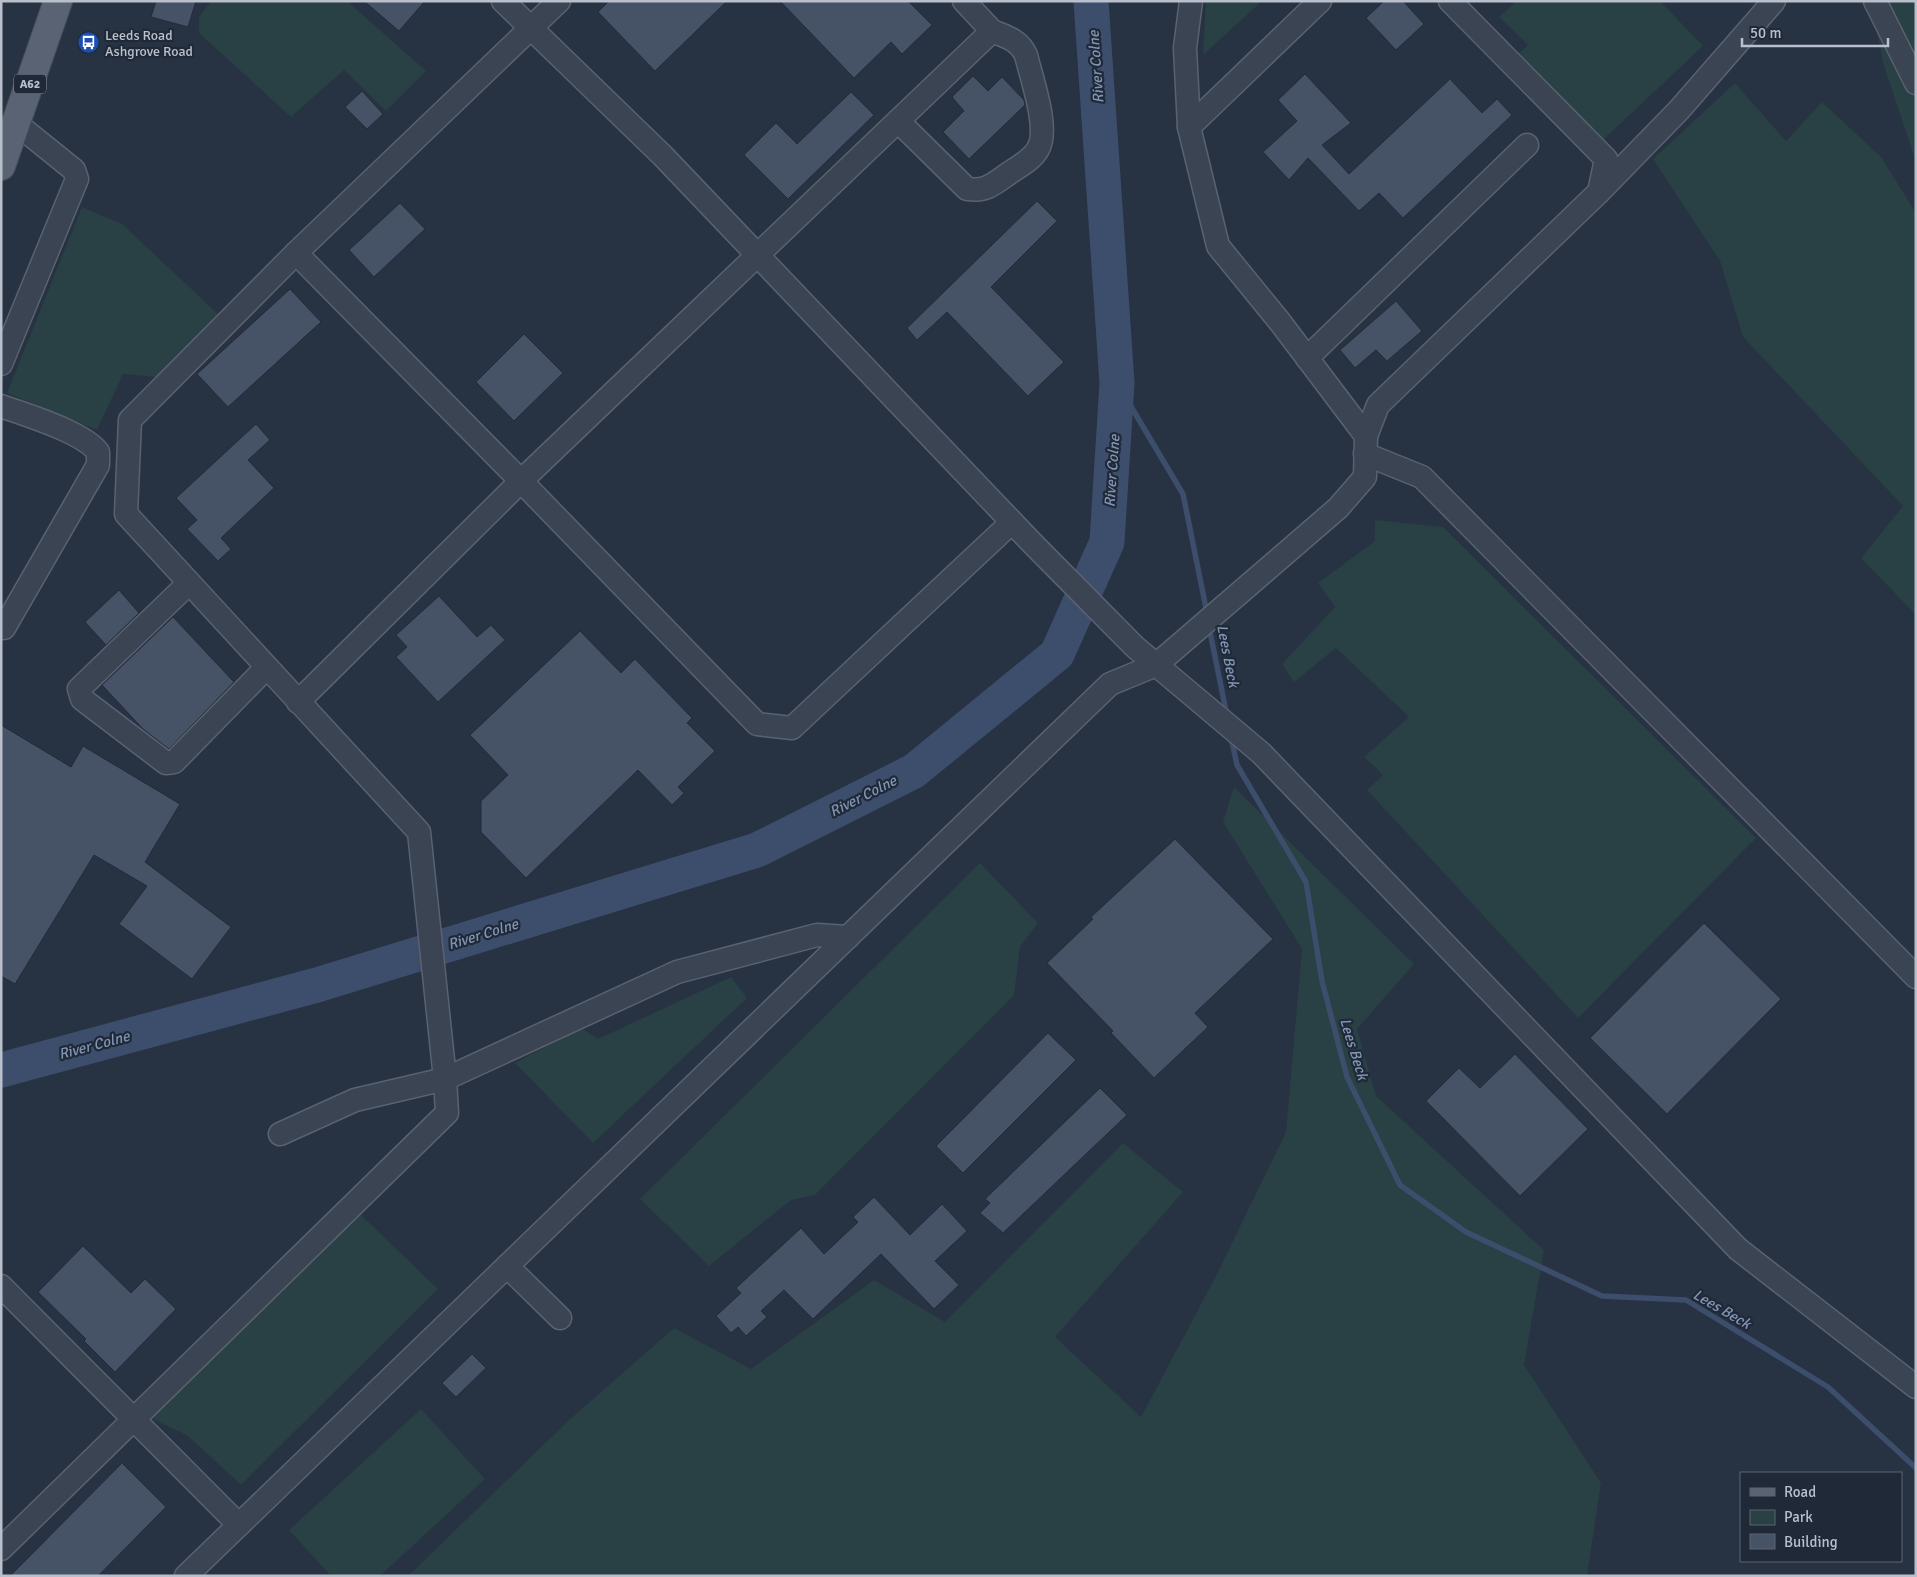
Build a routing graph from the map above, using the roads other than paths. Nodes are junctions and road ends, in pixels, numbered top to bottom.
1 (58, 1) edge
2 (502, 1) edge
3 (559, 1) edge
4 (964, 1) edge
5 (1191, 1) edge
6 (1320, 1) edge
7 (1450, 1) edge
8 (1774, 1) edge
9 (1875, 1) edge
10 (531, 29) junction
11 (992, 30) junction
12 (1916, 82) edge
13 (898, 121) junction
14 (17, 124) junction
15 (1188, 127) junction
16 (1527, 144) dead end
17 (1, 166) edge
18 (1599, 192) junction
19 (296, 254) junction
20 (758, 255) junction
21 (1307, 358) junction
22 (1, 364) edge
23 (1, 406) edge
24 (1366, 445) junction
25 (521, 481) junction
26 (1012, 522) junction
27 (189, 583) junction
28 (4, 628) dead end
29 (1156, 664) junction
30 (266, 668) junction
31 (298, 702) junction
32 (848, 937) junction
33 (1916, 978) edge
34 (445, 1079) junction
35 (280, 1134) dead end
36 (507, 1266) junction
37 (1, 1286) edge
38 (560, 1318) dead end
39 (1916, 1387) edge
40 (133, 1421) junction
41 (239, 1525) junction
42 (1, 1548) edge
43 (186, 1576) edge

1 - 14 main road, A62
2 - 10 lane
3 - 10 lane
4 - 11 lane
5 - 15 lane
6 - 15 lane
7 - 18 lane
8 - 18 lane
9 - 12 lane
10 - 19 lane
10 - 20 lane
11 - 13 lane
11 - 13 lane
13 - 20 lane
14 - 17 main road, A62
14 - 22 lane
15 - 21 lane
16 - 21 lane
18 - 24 lane
19 - 25 lane
19 - 27 lane
20 - 25 lane
20 - 26 lane
21 - 24 lane
23 - 28 lane
24 - 29 lane
24 - 33 lane
25 - 26 lane
25 - 31 lane
26 - 29 lane
27 - 30 lane
27 - 30 lane
29 - 32 lane
29 - 39 lane
30 - 31 lane
31 - 34 lane
32 - 34 lane
32 - 36 lane
34 - 35 lane
34 - 40 lane
36 - 38 lane
36 - 41 lane
37 - 40 lane
40 - 41 lane
40 - 42 lane
41 - 43 lane

